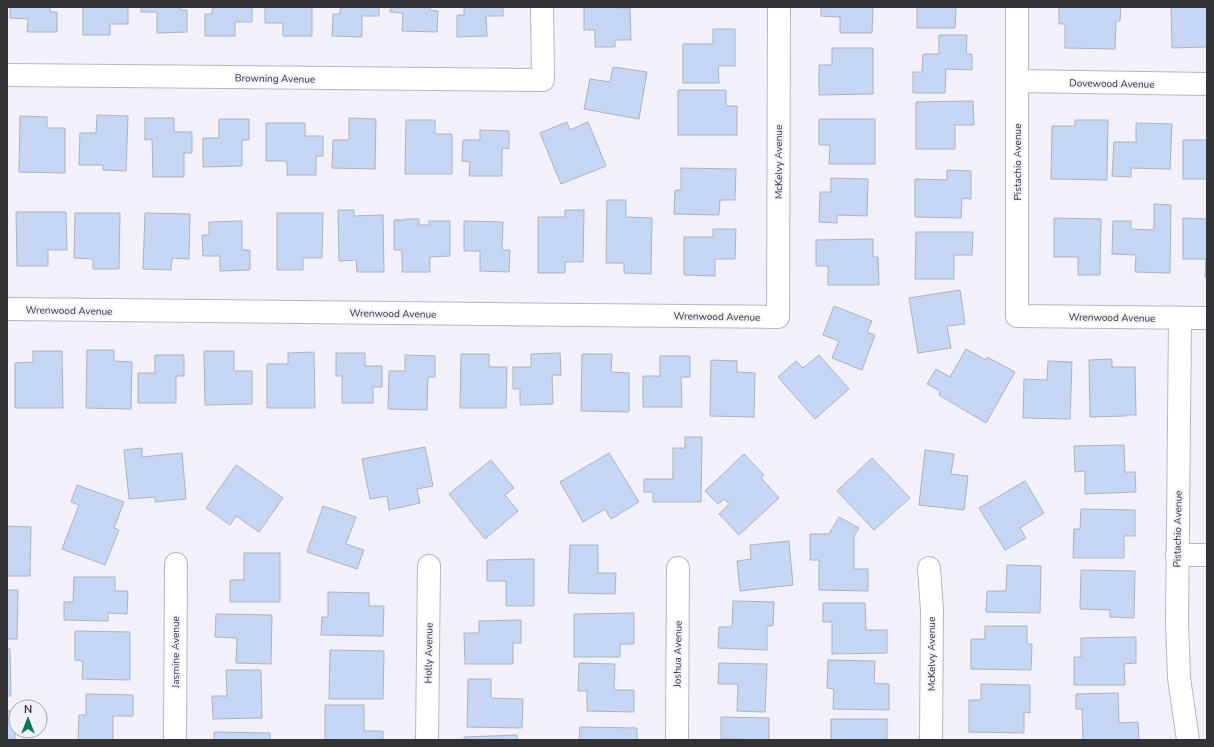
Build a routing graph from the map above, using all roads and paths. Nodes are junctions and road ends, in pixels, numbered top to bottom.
1 (542, 7) edge
2 (779, 7) edge
3 (1017, 7) edge
4 (7, 75) edge
5 (1017, 81) junction
6 (1207, 84) edge
7 (7, 309) edge
8 (1017, 316) joint
9 (778, 317) joint
10 (1180, 318) junction
11 (1207, 318) edge
12 (1177, 555) junction
13 (1207, 555) edge
14 (176, 564) dead end
15 (429, 566) dead end
16 (678, 568) dead end
17 (929, 568) dead end
18 (175, 740) edge
19 (427, 740) edge
20 (677, 740) edge
21 (931, 740) edge
22 (1188, 740) edge

1 - 4 street, Browning Avenue
2 - 9 street, McKelvy Avenue
3 - 5 street, Pistachio Avenue
5 - 6 street, Dovewood Avenue
5 - 8 street, Pistachio Avenue
7 - 9 street, Wrenwood Avenue
8 - 10 street, Wrenwood Avenue
10 - 11 street, Wrenwood Avenue
10 - 12 street, Pistachio Avenue
12 - 13 street
12 - 22 street, Pistachio Avenue
14 - 18 street, Jasmine Avenue
15 - 19 street, Holly Avenue
16 - 20 street, Joshua Avenue
17 - 21 street, McKelvy Avenue

